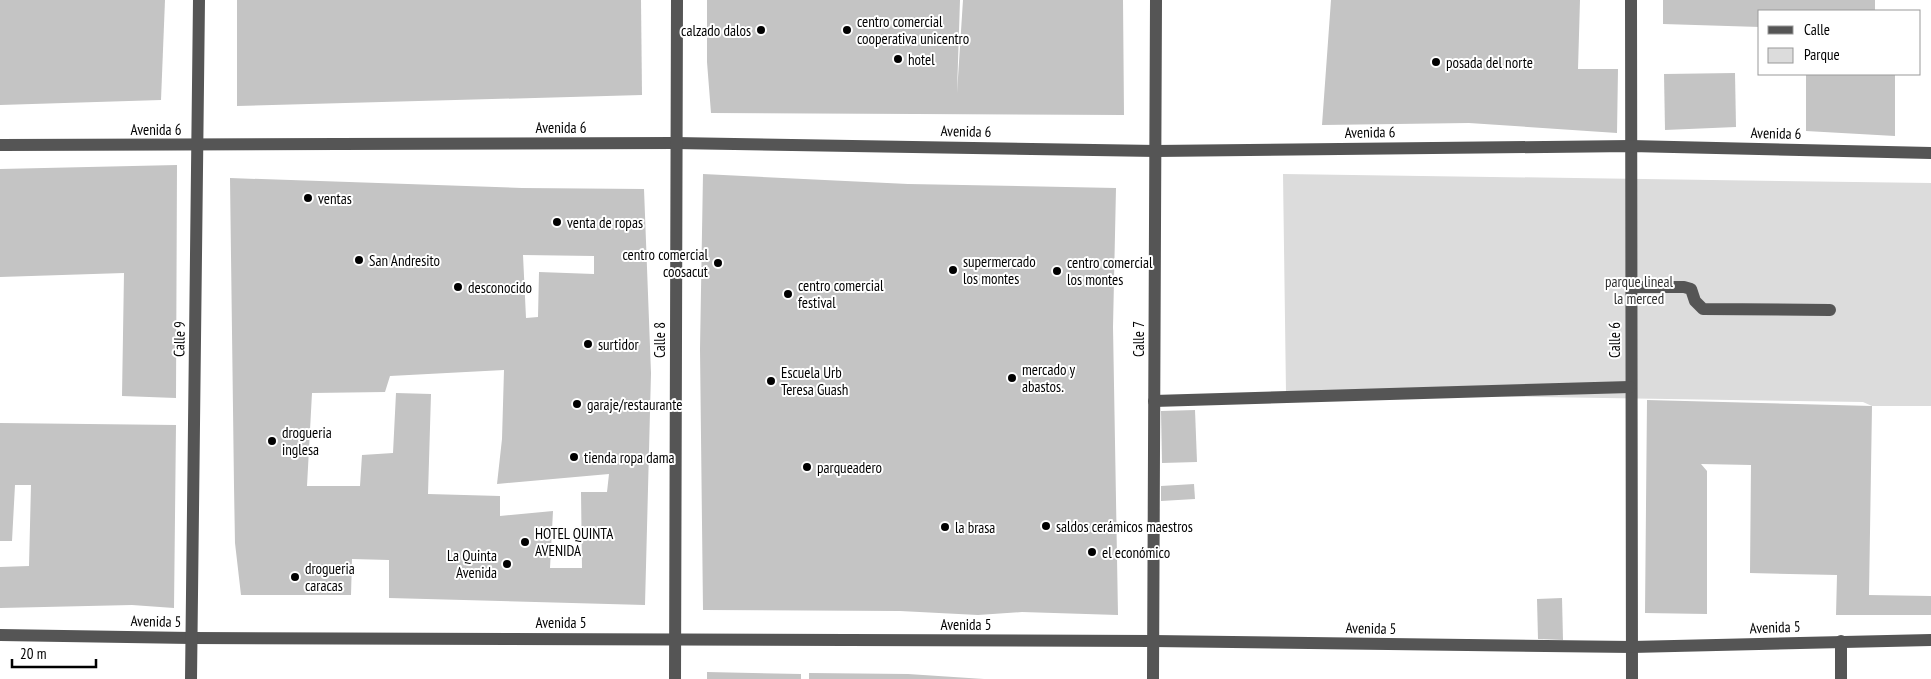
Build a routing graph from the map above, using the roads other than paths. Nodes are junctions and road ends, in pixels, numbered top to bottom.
1 (199, 0) edge
2 (677, 0) edge
3 (1156, 0) edge
4 (1631, 0) edge
5 (675, 143) junction
6 (0, 145) edge
7 (198, 145) junction
8 (1630, 146) junction
9 (1156, 151) junction
10 (1931, 153) edge
11 (1630, 286) junction
12 (1830, 310) dead end
13 (1630, 386) junction
14 (1154, 400) junction
15 (0, 635) edge
16 (191, 638) junction
17 (676, 638) junction
18 (1931, 640) edge
19 (1153, 641) junction
20 (1841, 641) junction
21 (1632, 647) junction
22 (191, 679) edge
23 (675, 679) edge
24 (1153, 679) edge
25 (1632, 679) edge
26 (1841, 679) edge

1 - 7 street, Calle 9
2 - 5 street, Calle 8
3 - 9 street, Calle 7
4 - 8 street, Calle 6
5 - 7 street, Avenida 6
5 - 9 street, Avenida 6
5 - 17 street, Calle 8
6 - 7 street, Avenida 6
7 - 16 street, Calle 9
8 - 9 street, Avenida 6
8 - 10 street, Avenida 6
8 - 11 street, Calle 6
9 - 14 street, Calle 7
11 - 12 street
11 - 13 street, Calle 6
13 - 14 street
13 - 21 street, Calle 6
14 - 19 street, Calle 7
15 - 16 street, Avenida 5
16 - 17 street, Avenida 5
16 - 22 street, Calle 9
17 - 19 street, Avenida 5
17 - 23 street, Calle 8
18 - 20 street, Avenida 5
19 - 21 street, Avenida 5
19 - 24 street, Calle 7
20 - 21 street, Avenida 5
20 - 26 street
21 - 25 street, Calle 6

